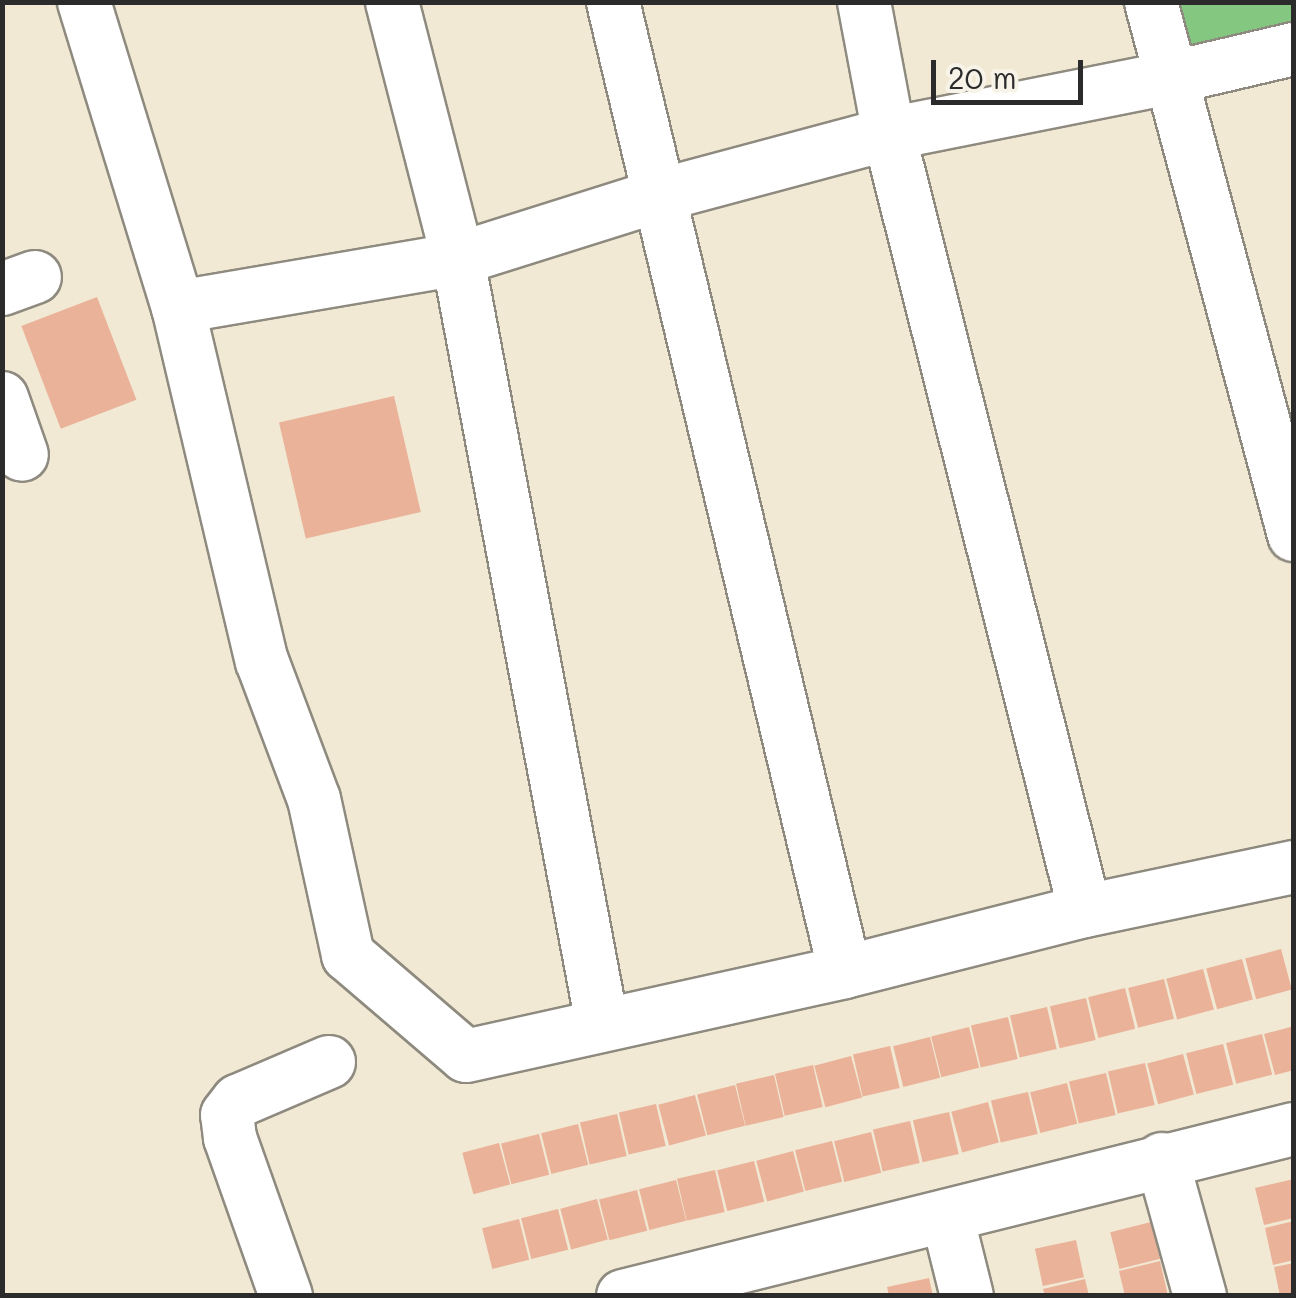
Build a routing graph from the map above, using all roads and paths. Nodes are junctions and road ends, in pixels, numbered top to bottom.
1 (84, 2) edge
2 (392, 2) edge
3 (613, 2) edge
4 (864, 2) edge
5 (1151, 2) edge
6 (1294, 48) edge
7 (1170, 78) junction
8 (889, 134) junction
9 (661, 195) junction
10 (458, 259) junction
11 (178, 308) junction
12 (2, 398) edge
13 (22, 454) dead end
14 (1294, 535) edge
15 (1294, 867) edge
16 (1085, 911) junction
17 (845, 972) junction
18 (602, 1023) junction
19 (329, 1062) dead end
20 (1294, 1129) edge
21 (1162, 1159) junction
22 (947, 1216) junction
23 (752, 1280) edge
24 (286, 1296) edge
25 (623, 1296) edge
26 (967, 1296) edge
27 (1200, 1296) edge

1 - 11 street
2 - 10 street
3 - 9 street
4 - 8 street
5 - 7 street
6 - 7 street
7 - 8 street
7 - 14 street
8 - 9 street
8 - 16 street
9 - 10 street
9 - 17 street
10 - 11 street
10 - 18 street
11 - 18 street
12 - 13 street
15 - 16 street
16 - 17 street
17 - 18 street
19 - 24 street
20 - 21 street
21 - 22 street
21 - 27 street
22 - 23 street
22 - 26 street
23 - 25 street

